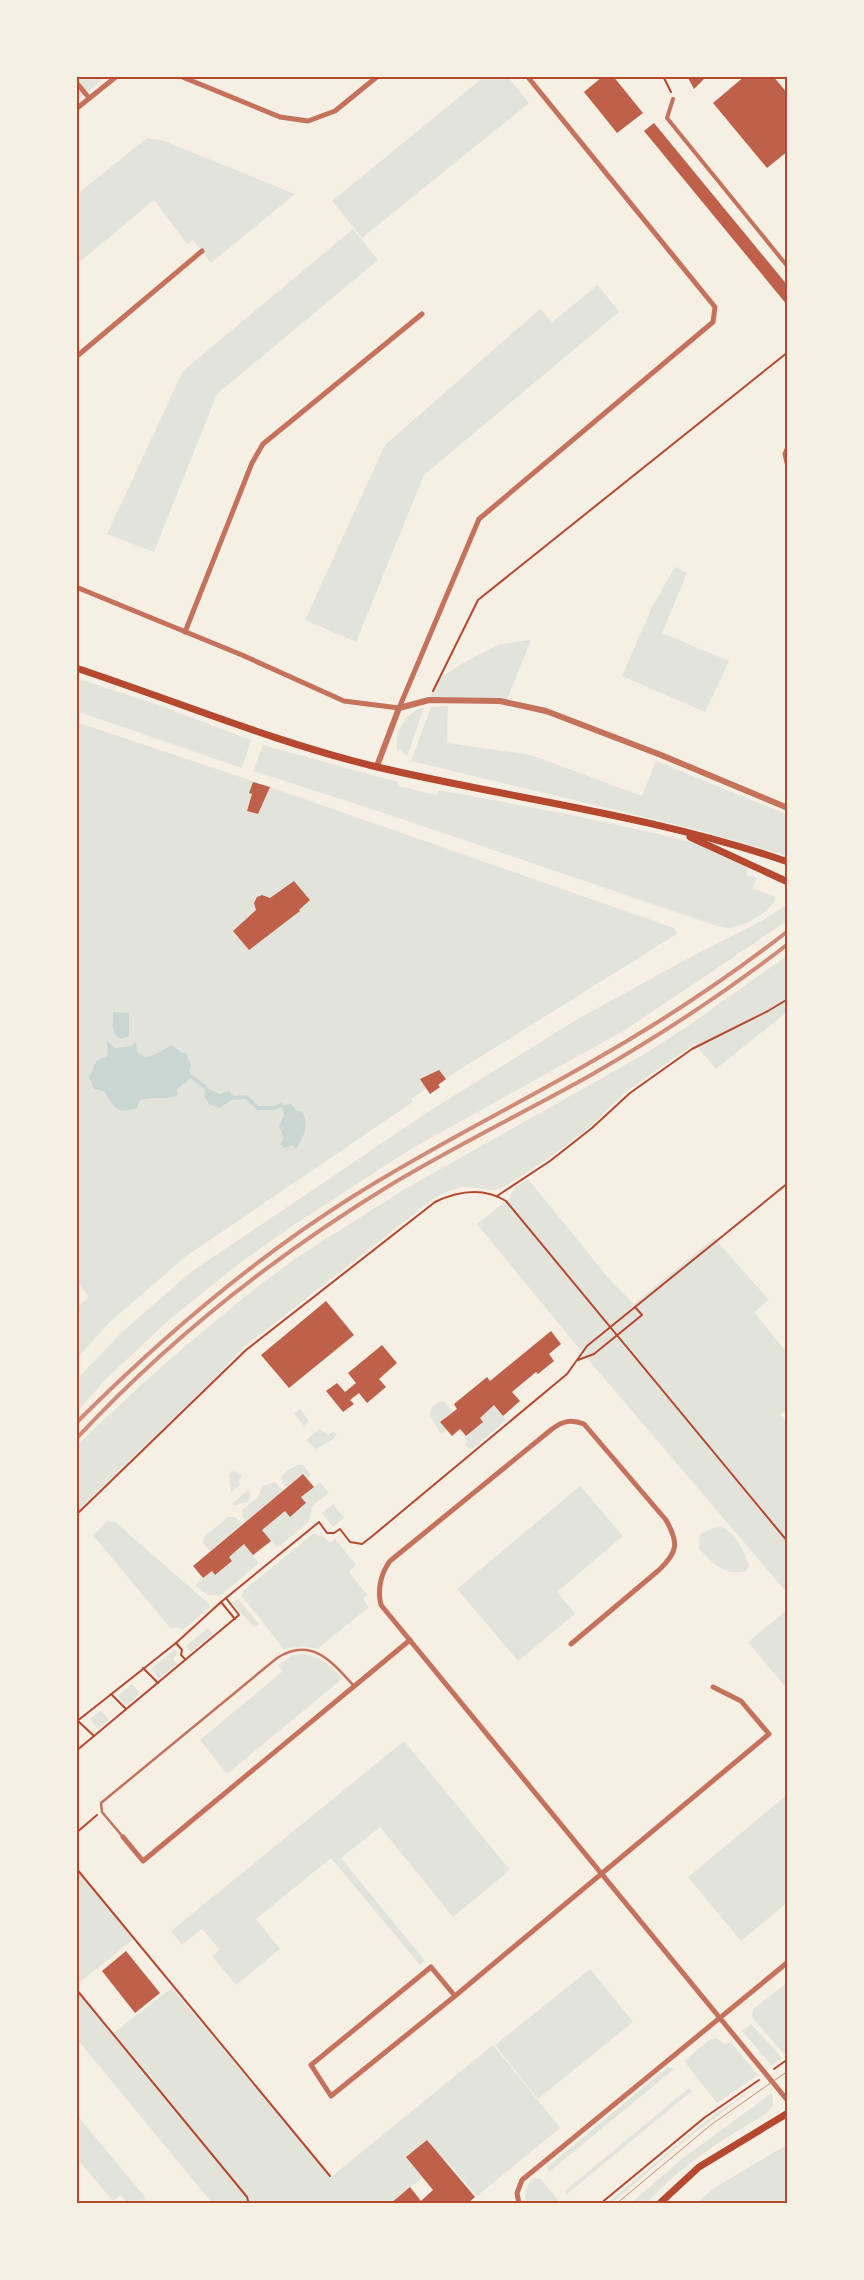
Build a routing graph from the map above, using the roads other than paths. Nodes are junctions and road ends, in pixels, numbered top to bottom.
1 (116, 76) edge
2 (180, 76) edge
3 (378, 76) edge
4 (527, 76) edge
5 (76, 82) edge
6 (90, 98) junction
7 (673, 99) road end
8 (76, 109) edge
9 (202, 251) dead end
10 (788, 267) edge
11 (422, 314) dead end
12 (76, 357) edge
13 (788, 447) edge
14 (788, 467) edge
15 (76, 587) edge
16 (185, 632) junction
17 (76, 668) edge
18 (400, 708) junction
19 (377, 766) junction
20 (788, 808) edge
21 (669, 829) junction
22 (788, 862) edge
23 (788, 882) edge
24 (410, 1640) junction
25 (571, 1644) dead end
26 (354, 1686) junction
27 (713, 1687) dead end
28 (123, 1837) joint
29 (602, 1874) junction
30 (788, 1962) edge
31 (455, 1996) junction
32 (720, 2017) junction
33 (788, 2100) edge
34 (788, 2113) edge
35 (519, 2204) edge
36 (659, 2204) edge

1 - 6 street
2 - 3 street
4 - 18 street
5 - 6 street
6 - 8 street
7 - 10 street
9 - 12 street
11 - 16 street
13 - 14 street
15 - 16 street
16 - 18 street
17 - 19 main road
18 - 19 street
18 - 20 street
19 - 21 main road
21 - 22 main road
21 - 23 main road
24 - 25 street
24 - 26 street
24 - 29 street
26 - 28 street
26 - 28 lane
27 - 29 street
29 - 31 street
29 - 32 street
30 - 32 street
31 - 31 street
32 - 33 street
32 - 35 street
34 - 36 main road

